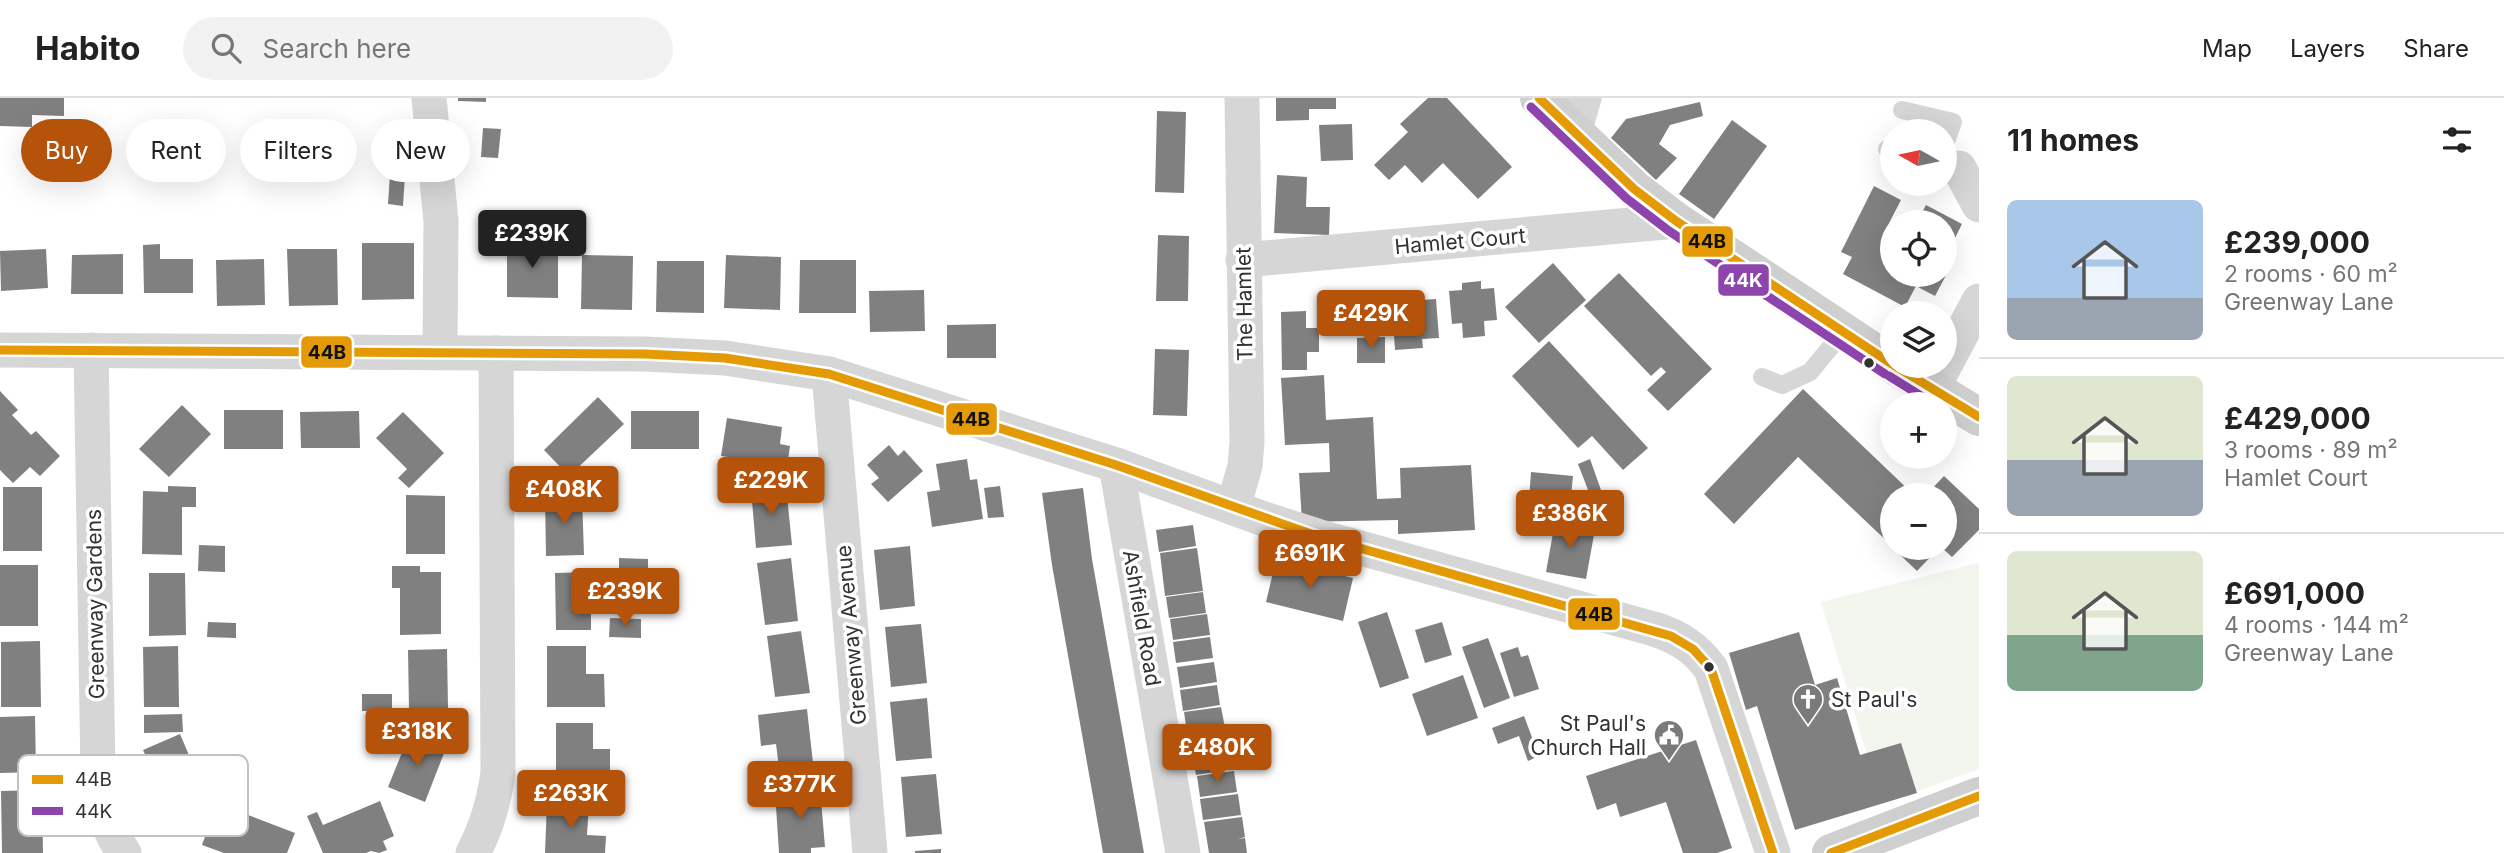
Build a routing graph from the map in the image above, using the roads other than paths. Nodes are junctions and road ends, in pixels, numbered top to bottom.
1 (429, 98) edge
2 (1242, 98) edge
3 (1539, 98) edge
4 (1902, 110) dead end
5 (1579, 115) edge
6 (1940, 119) edge
7 (1957, 172) edge
8 (1979, 205) edge
9 (1676, 221) junction
10 (1243, 260) junction
11 (1979, 301) edge
12 (1843, 332) junction
13 (0, 350) edge
14 (91, 350) junction
15 (440, 352) junction
16 (496, 353) junction
17 (1880, 356) edge
18 (829, 374) junction
19 (1762, 377) dead end
20 (1915, 378) edge
21 (1932, 389) junction
22 (1979, 417) edge
23 (1116, 466) junction
24 (1233, 508) junction
25 (98, 755) edge
26 (1979, 796) edge
27 (114, 836) edge
28 (124, 853) edge
29 (473, 853) edge
30 (870, 853) edge
31 (1183, 853) edge
32 (1773, 853) edge
33 (1831, 853) edge

1 - 15 street
2 - 10 street, The Hamlet
3 - 5 main road
4 - 6 lane
5 - 9 main road
7 - 8 street
9 - 10 street, Hamlet Court
9 - 12 main road
10 - 24 street, The Hamlet
11 - 21 street
12 - 17 main road
12 - 19 lane
13 - 14 street
14 - 15 street
14 - 25 street, Greenway Gardens
15 - 16 street
16 - 18 street
16 - 29 street
18 - 23 street
18 - 30 street, Greenway Avenue
20 - 21 main road
21 - 22 main road
23 - 24 street
23 - 31 street, Ashfield Road
24 - 32 street
26 - 33 main road
27 - 28 street, Greenway Gardens

